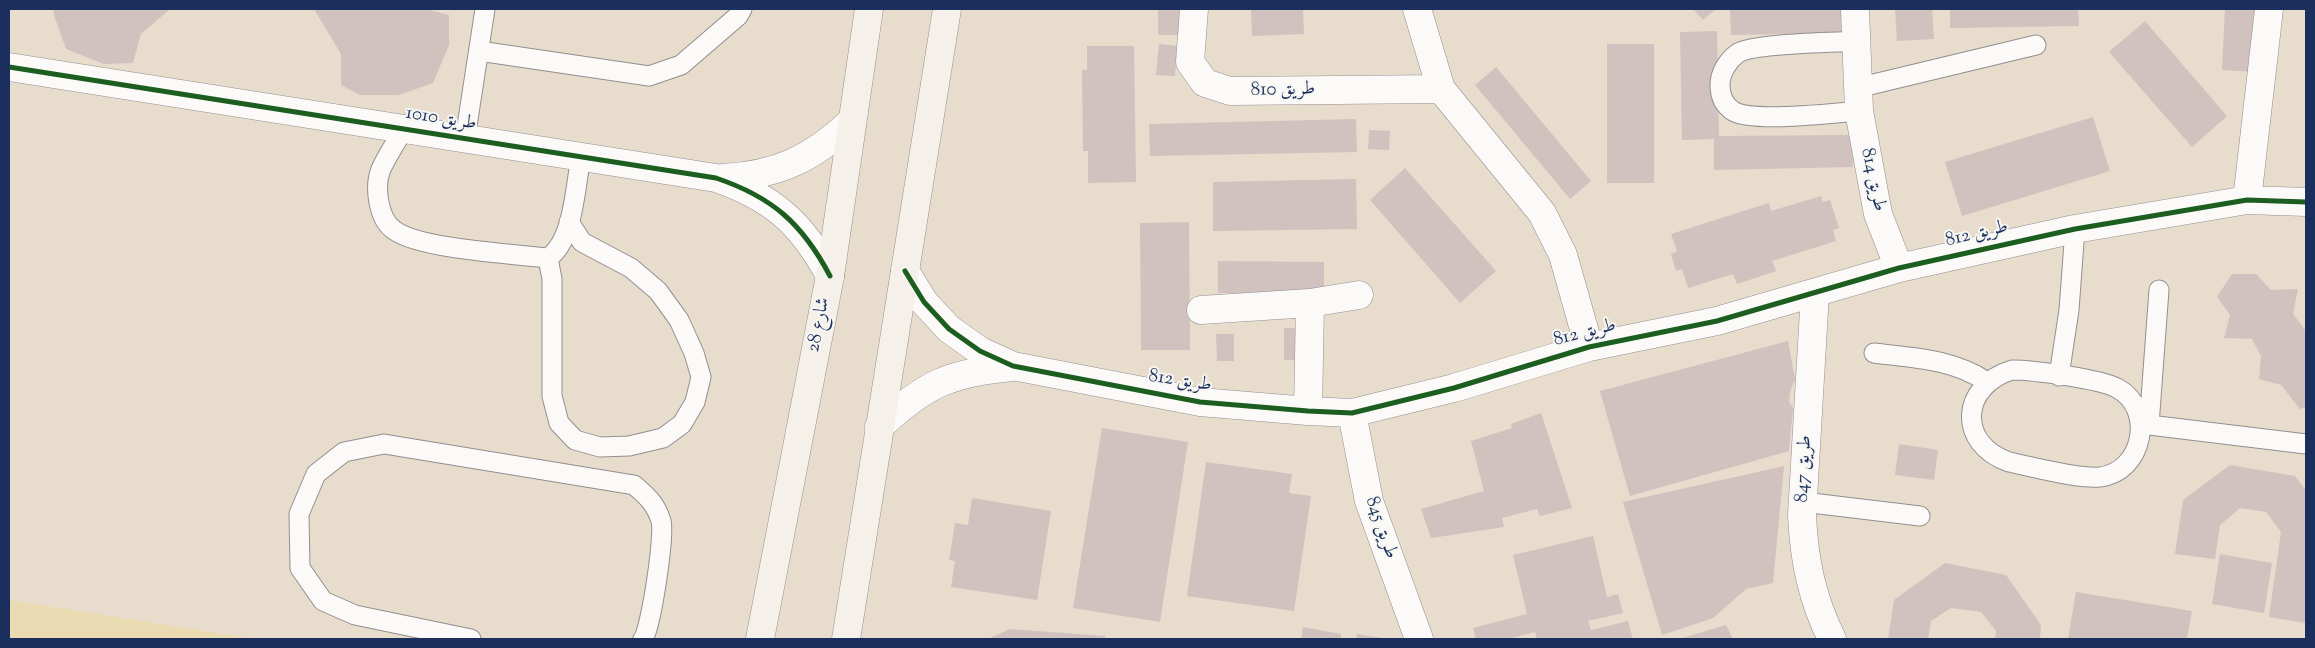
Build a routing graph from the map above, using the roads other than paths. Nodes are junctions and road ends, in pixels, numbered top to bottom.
1 (485, 9) edge
2 (742, 9) edge
3 (869, 9) edge
4 (947, 9) edge
5 (1194, 9) edge
6 (1417, 9) edge
7 (1855, 9) edge
8 (2269, 9) edge
9 (1856, 42) junction
10 (2036, 45) dead end
11 (479, 50) junction
12 (9, 66) edge
13 (1441, 89) junction
14 (1858, 100) junction
15 (851, 122) junction
16 (404, 129) junction
17 (466, 139) junction
18 (581, 156) junction
19 (716, 178) junction
20 (2247, 200) junction
21 (2306, 202) edge
22 (569, 222) junction
23 (2075, 229) junction
24 (548, 258) junction
25 (1899, 268) junction
26 (905, 271) junction
27 (830, 276) junction
28 (2159, 290) dead end
29 (1815, 293) junction
30 (1359, 295) dead end
31 (1310, 303) junction
32 (1201, 310) dead end
33 (1589, 347) junction
34 (1874, 353) dead end
35 (1013, 366) junction
36 (2059, 376) junction
37 (1987, 382) junction
38 (1308, 411) junction
39 (1352, 413) junction
40 (2145, 425) junction
41 (879, 427) junction
42 (2306, 444) edge
43 (1803, 502) junction
44 (1920, 516) dead end
45 (649, 638) edge
46 (472, 639) edge
47 (760, 639) edge
48 (846, 639) edge
49 (1419, 639) edge
50 (1832, 639) edge

1 - 11 lane, طريق 1010
2 - 11 lane
3 - 15 main road, شارع 28
4 - 26 main road
5 - 13 street, طريق 810
6 - 13 street
7 - 9 street, طريق 814
8 - 20 street
9 - 14 street, طريق 814
9 - 14 lane
10 - 14 lane
11 - 17 lane, طريق 1010
12 - 16 street, طريق 1010
13 - 33 street
14 - 25 street, طريق 814
15 - 19 street, طريق 1010
15 - 27 main road, شارع 28
16 - 17 street, طريق 1010
16 - 24 lane
17 - 18 street, طريق 1010
18 - 19 street, طريق 1010
18 - 22 lane
19 - 27 street, طريق 1010
20 - 21 street, طريق 812
20 - 23 street, طريق 812
22 - 24 lane
22 - 24 lane
23 - 25 street, طريق 812
23 - 36 lane
25 - 29 street, طريق 812
26 - 35 street, طريق 812
26 - 41 main road
27 - 47 main road, شارع 28
28 - 40 lane
29 - 33 street, طريق 812
29 - 43 street, طريق 847
30 - 31 street
31 - 32 street
31 - 38 street
33 - 39 street, طريق 812
34 - 37 lane
35 - 38 street, طريق 812
35 - 41 street, طريق 812
36 - 37 lane
36 - 40 lane
37 - 40 lane
38 - 39 street, طريق 812
39 - 49 street, طريق 845
40 - 42 lane
41 - 48 main road
43 - 44 lane
43 - 50 street, طريق 847
45 - 46 lane

